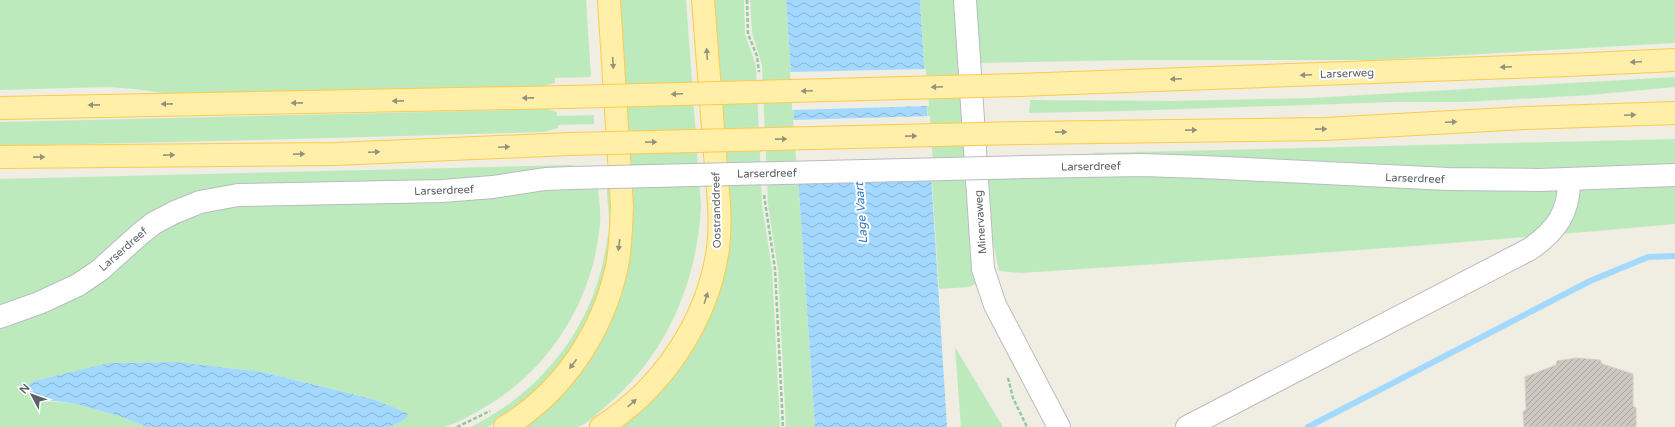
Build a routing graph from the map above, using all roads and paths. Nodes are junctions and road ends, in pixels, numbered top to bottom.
1 (609, 0) edge
2 (703, 0) edge
3 (747, 0) edge
4 (966, 0) edge
5 (1675, 60) edge
6 (759, 73) dead end
7 (0, 108) edge
8 (1675, 113) edge
9 (0, 157) edge
10 (1675, 175) edge
11 (1569, 179) junction
12 (764, 193) dead end
13 (0, 317) edge
14 (1007, 373) dead end
15 (491, 410) dead end
16 (457, 427) edge
17 (505, 427) edge
18 (601, 427) edge
19 (783, 427) edge
20 (1026, 427) edge
21 (1059, 427) edge
22 (1187, 427) edge

1 -> 17 main road
18 -> 2 main road, Oostranddreef
3 - 6 path
4 - 21 street, Minervaweg
5 -> 7 main road, Larserweg, bridge
9 -> 8 main road, bridge
10 - 11 street, Larserdreef
11 - 13 street, Larserdreef, bridge
11 - 22 street
12 - 19 path
14 - 20 path
15 - 16 path

